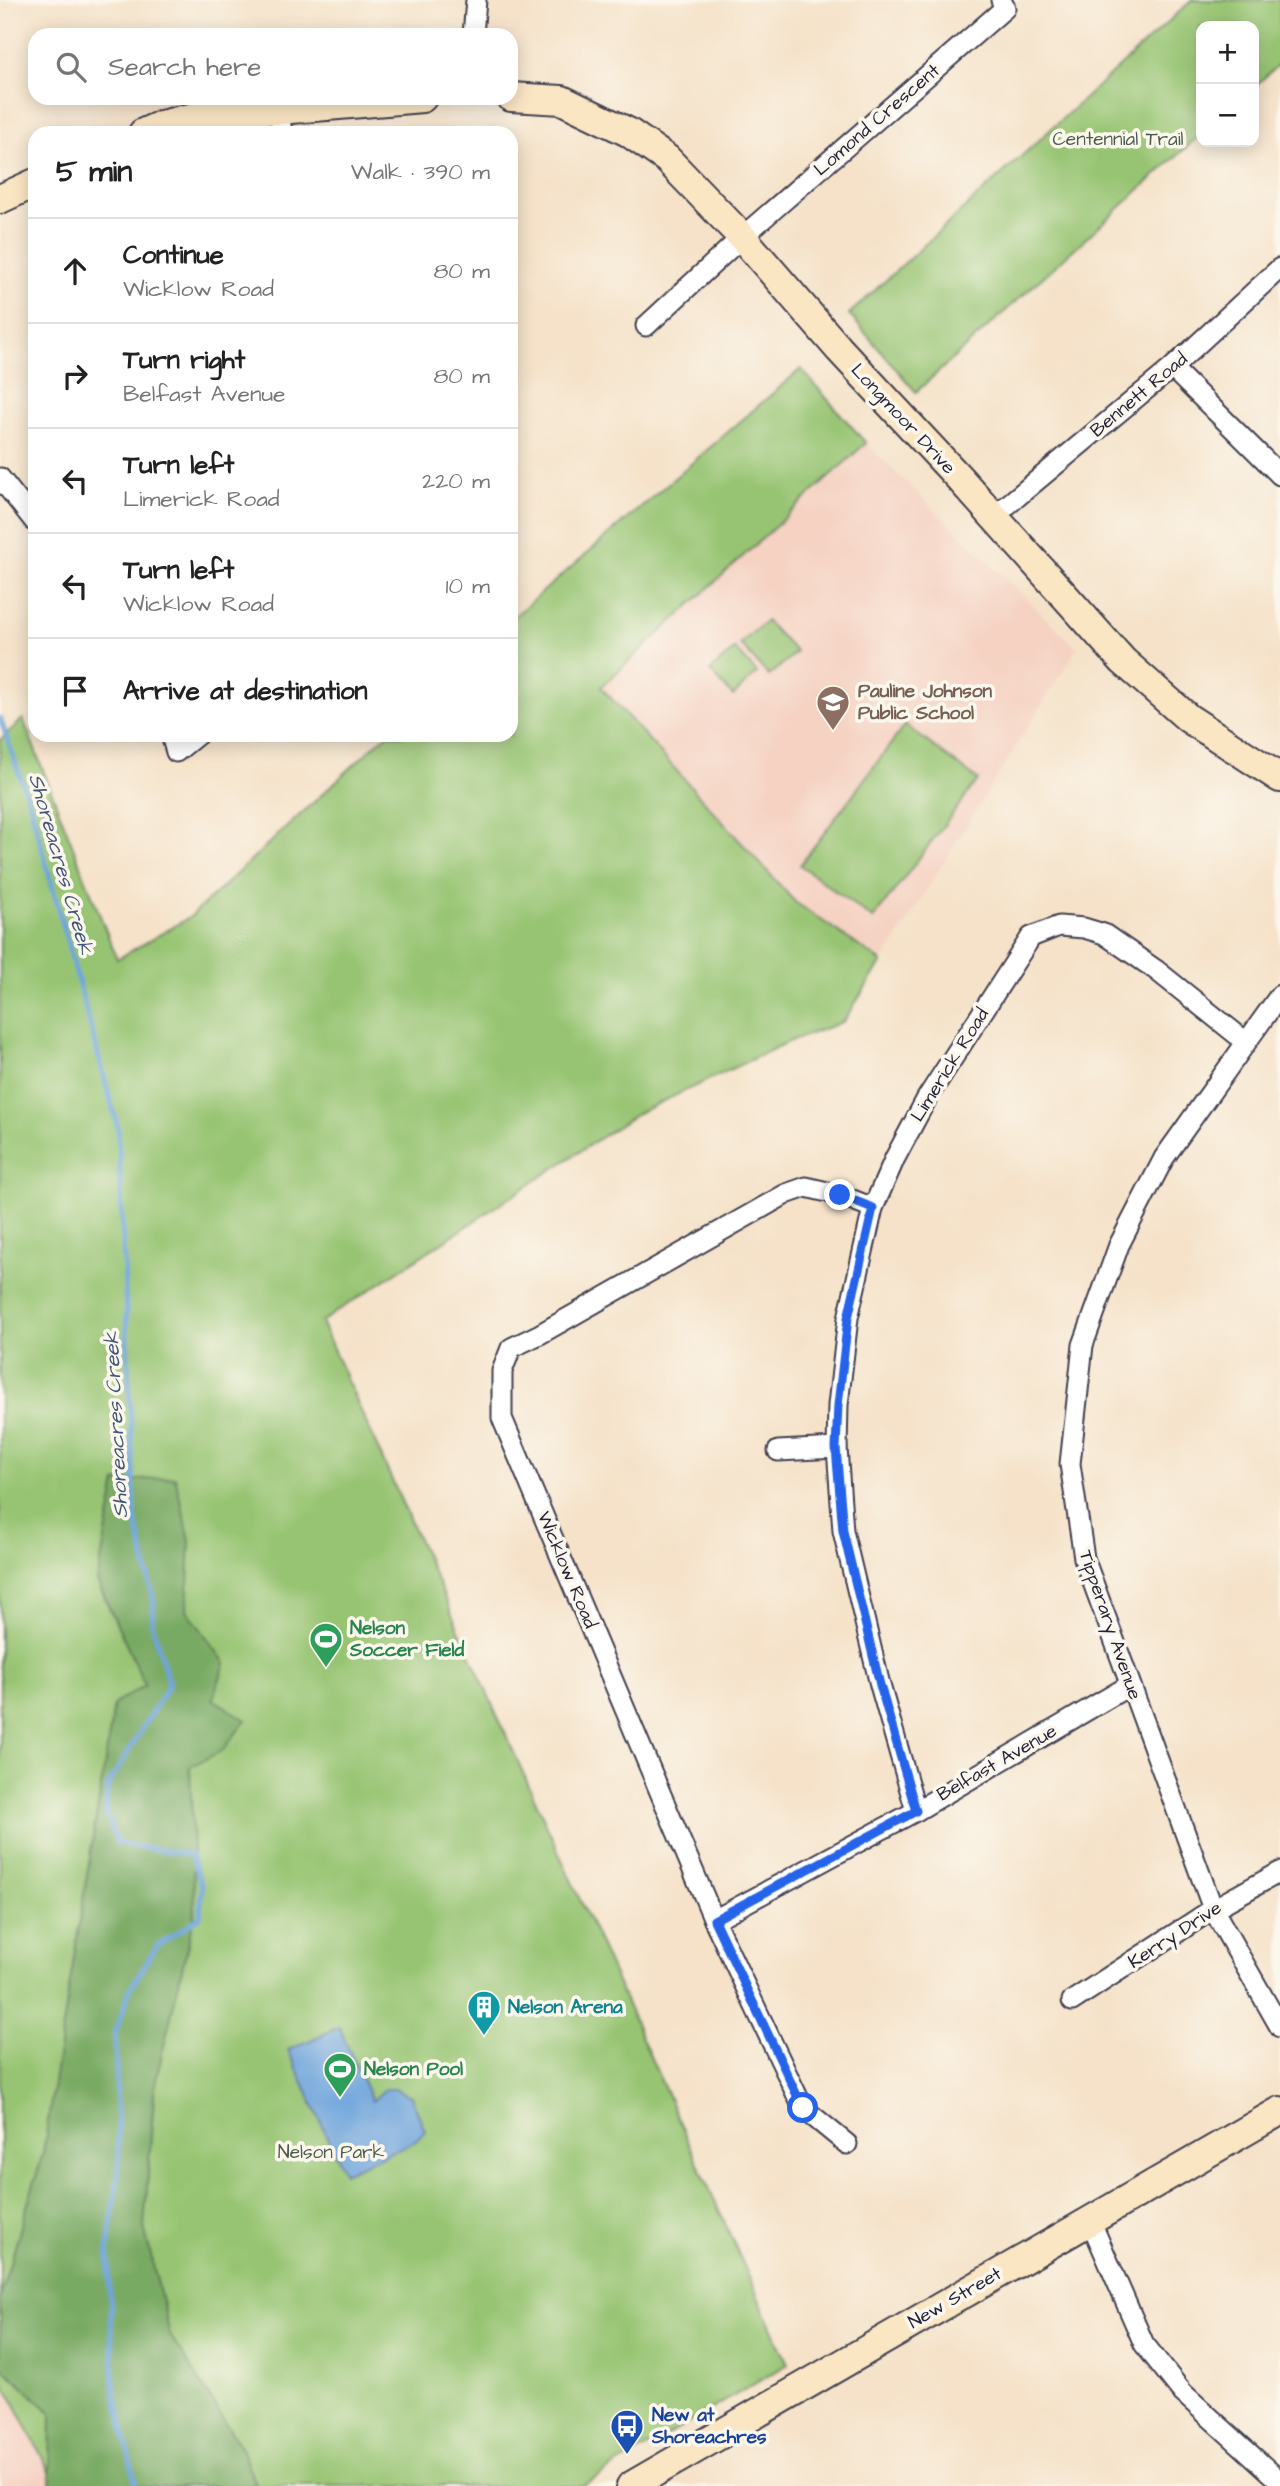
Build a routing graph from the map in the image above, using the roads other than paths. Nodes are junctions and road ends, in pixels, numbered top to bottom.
1 (476, 0) edge
2 (1002, 0) edge
3 (473, 28) edge
4 (518, 97) edge
5 (379, 105) edge
6 (281, 121) edge
7 (159, 126) edge
8 (28, 186) edge
9 (0, 199) edge
10 (742, 237) junction
11 (1280, 268) edge
12 (646, 326) dead end
13 (1172, 368) junction
14 (1280, 475) edge
15 (0, 478) edge
16 (28, 509) edge
17 (993, 517) junction
18 (173, 742) edge
19 (188, 742) edge
20 (1280, 778) edge
21 (1280, 995) edge
22 (1246, 1042) junction
23 (873, 1208) junction
24 (836, 1448) junction
25 (778, 1451) dead end
26 (1130, 1685) junction
27 (916, 1811) junction
28 (1280, 1872) edge
29 (1213, 1909) junction
30 (714, 1920) junction
31 (1072, 2001) dead end
32 (1280, 2027) edge
33 (1280, 2111) edge
34 (847, 2144) dead end
35 (1090, 2220) junction
36 (1279, 2478) edge
37 (631, 2486) edge

1 - 3 street
2 - 10 street, Lomond Crescent
4 - 10 street, Longmoor Drive
5 - 6 street
6 - 7 street
8 - 9 street
10 - 12 street
10 - 17 street, Longmoor Drive
11 - 13 street, Bennett Road
13 - 14 street
13 - 17 street, Bennett Road
15 - 16 street
17 - 20 street, Longmoor Drive
18 - 19 street
21 - 22 street, Tipperary Avenue
22 - 23 street, Limerick Road
22 - 26 street, Tipperary Avenue
23 - 24 street, Limerick Road
23 - 30 street, Wicklow Road
24 - 25 street
24 - 27 street, Limerick Road
26 - 27 street, Belfast Avenue
26 - 29 street, Tipperary Avenue
27 - 30 street, Belfast Avenue
28 - 29 street, Kerry Drive
29 - 31 street, Kerry Drive
29 - 32 street, Tipperary Avenue
30 - 34 street, Wicklow Road
33 - 35 street, New Street
35 - 36 street
35 - 37 street, New Street

